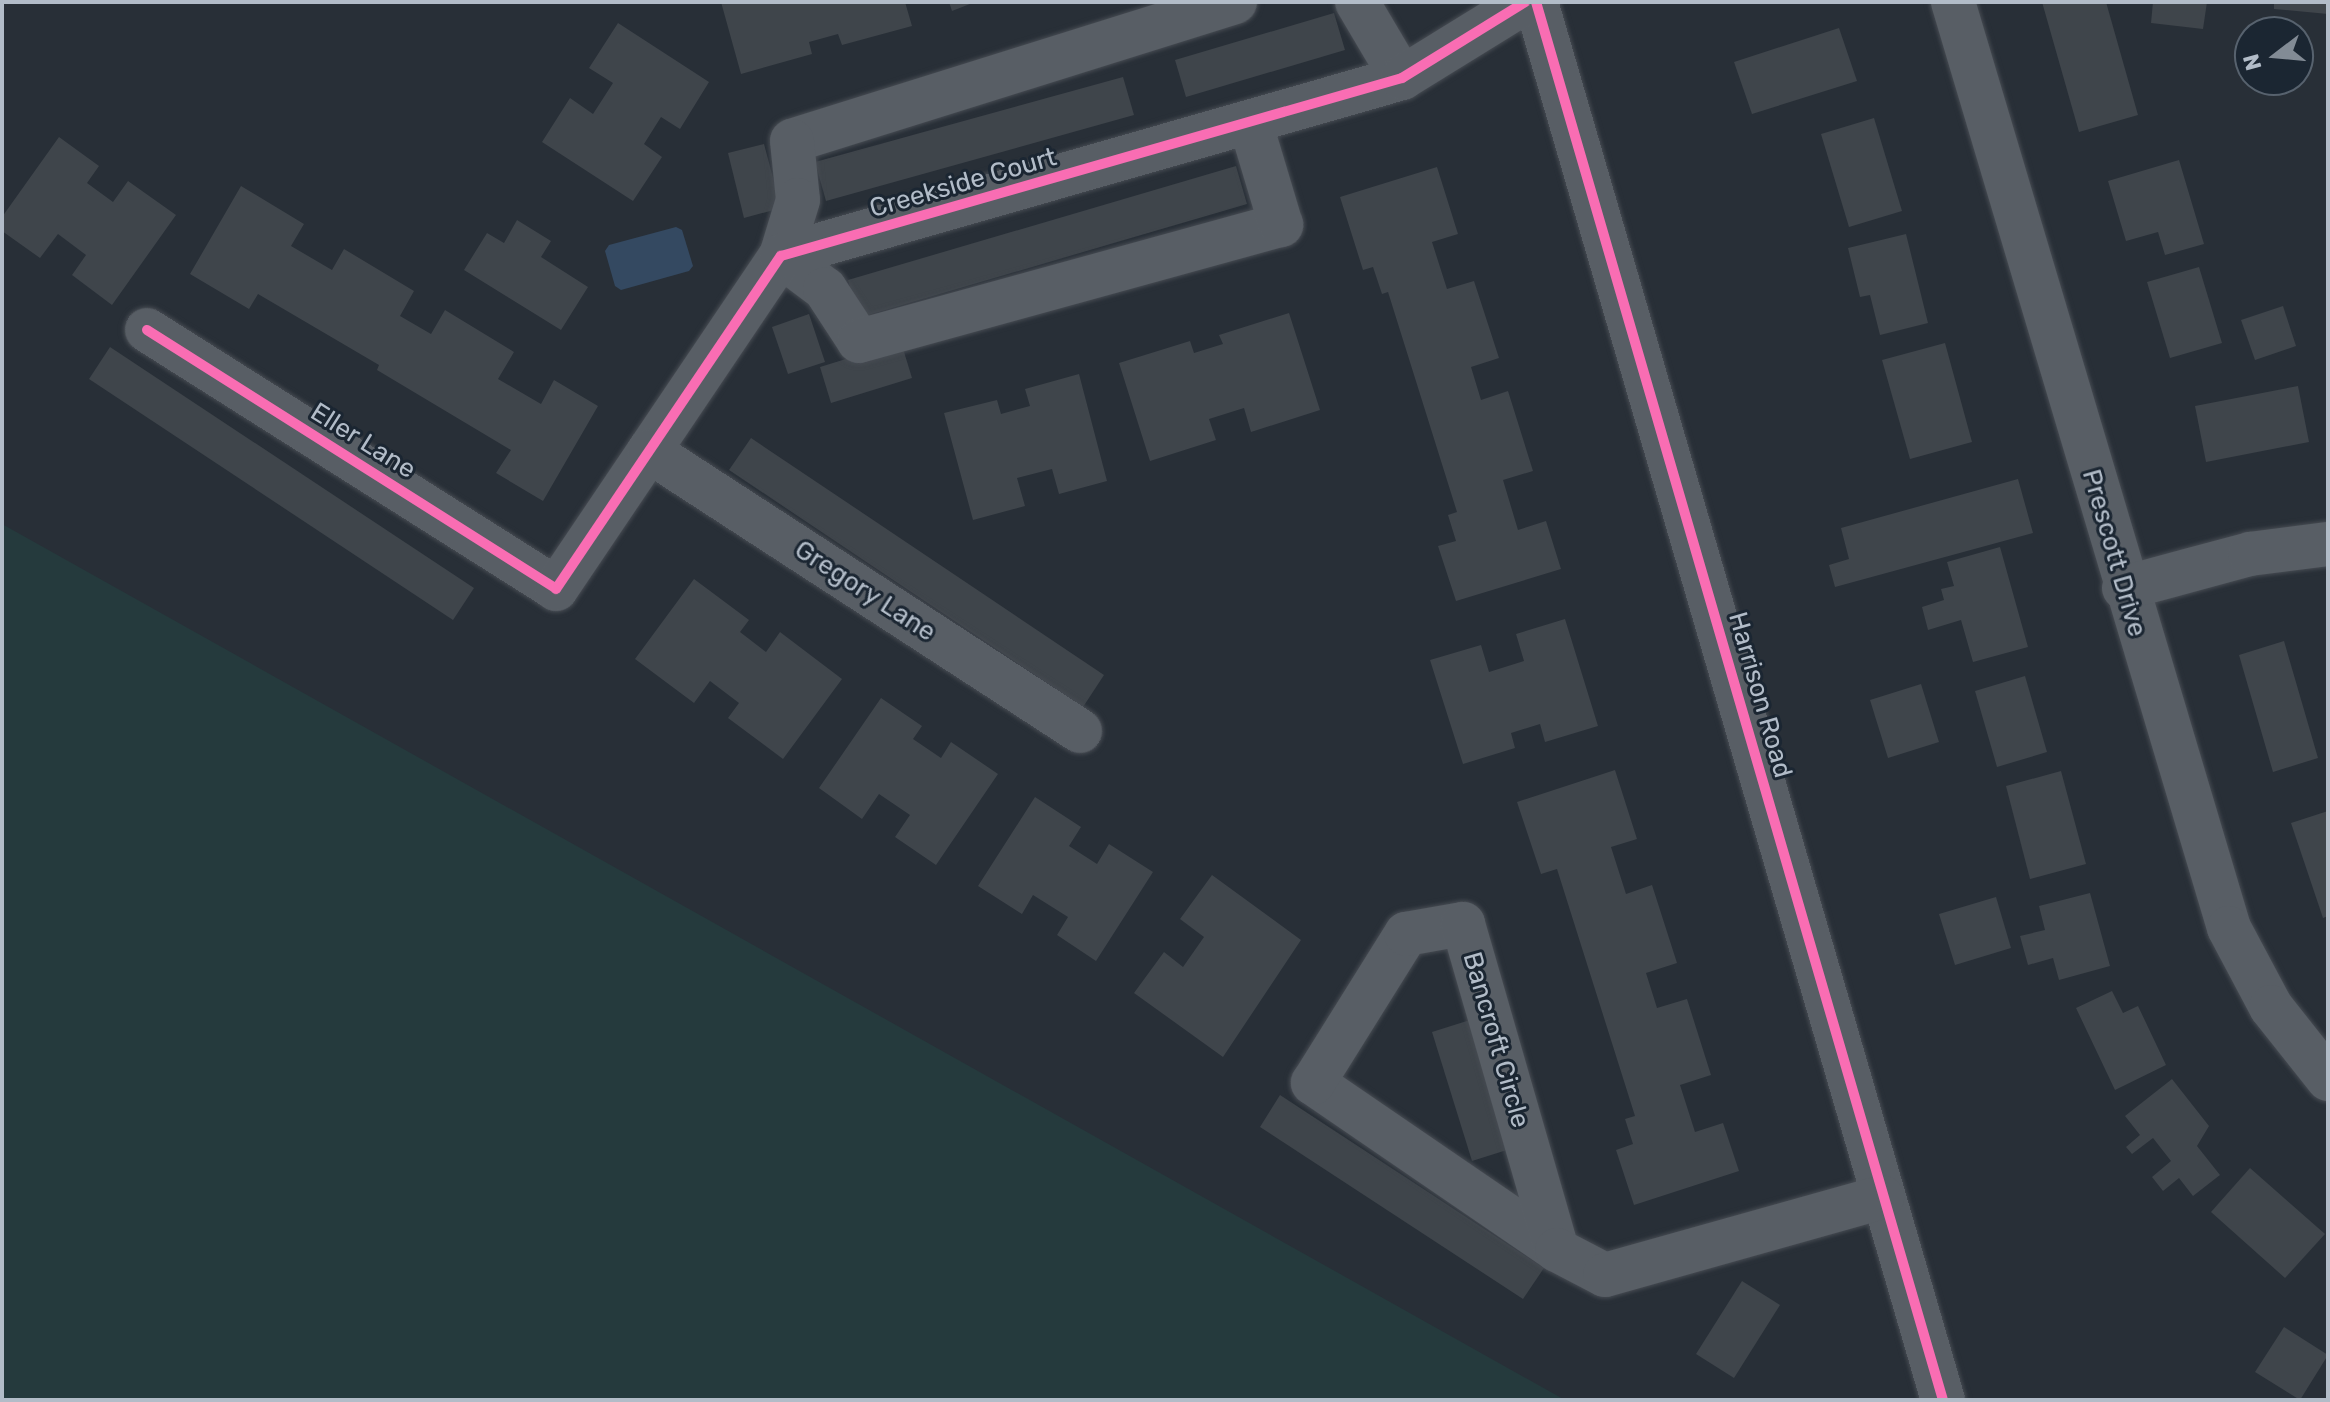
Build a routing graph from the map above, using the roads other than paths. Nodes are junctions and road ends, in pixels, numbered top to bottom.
1 (1235, 2) edge
2 (1357, 2) edge
3 (1525, 2) edge
4 (1536, 2) edge
5 (1953, 2) edge
6 (1402, 78) junction
7 (1251, 125) junction
8 (781, 256) junction
9 (147, 330) dead end
10 (649, 451) junction
11 (2328, 544) edge
12 (2124, 588) junction
13 (1080, 731) dead end
14 (2328, 1079) edge
15 (1882, 1197) junction
16 (1557, 1250) junction
17 (1943, 1400) edge

1 - 8 street
2 - 6 street
3 - 6 street, Creekside Court
4 - 15 street, Harrison Road
5 - 12 street, Prescott Drive
6 - 7 street, Creekside Court
7 - 8 street, Creekside Court
7 - 8 street
8 - 10 street
9 - 10 street, Eller Lane
10 - 13 street, Gregory Lane
11 - 12 street
12 - 14 street, Prescott Drive
15 - 16 street, Bancroft Circle
15 - 17 street, Harrison Road
16 - 16 street, Bancroft Circle

